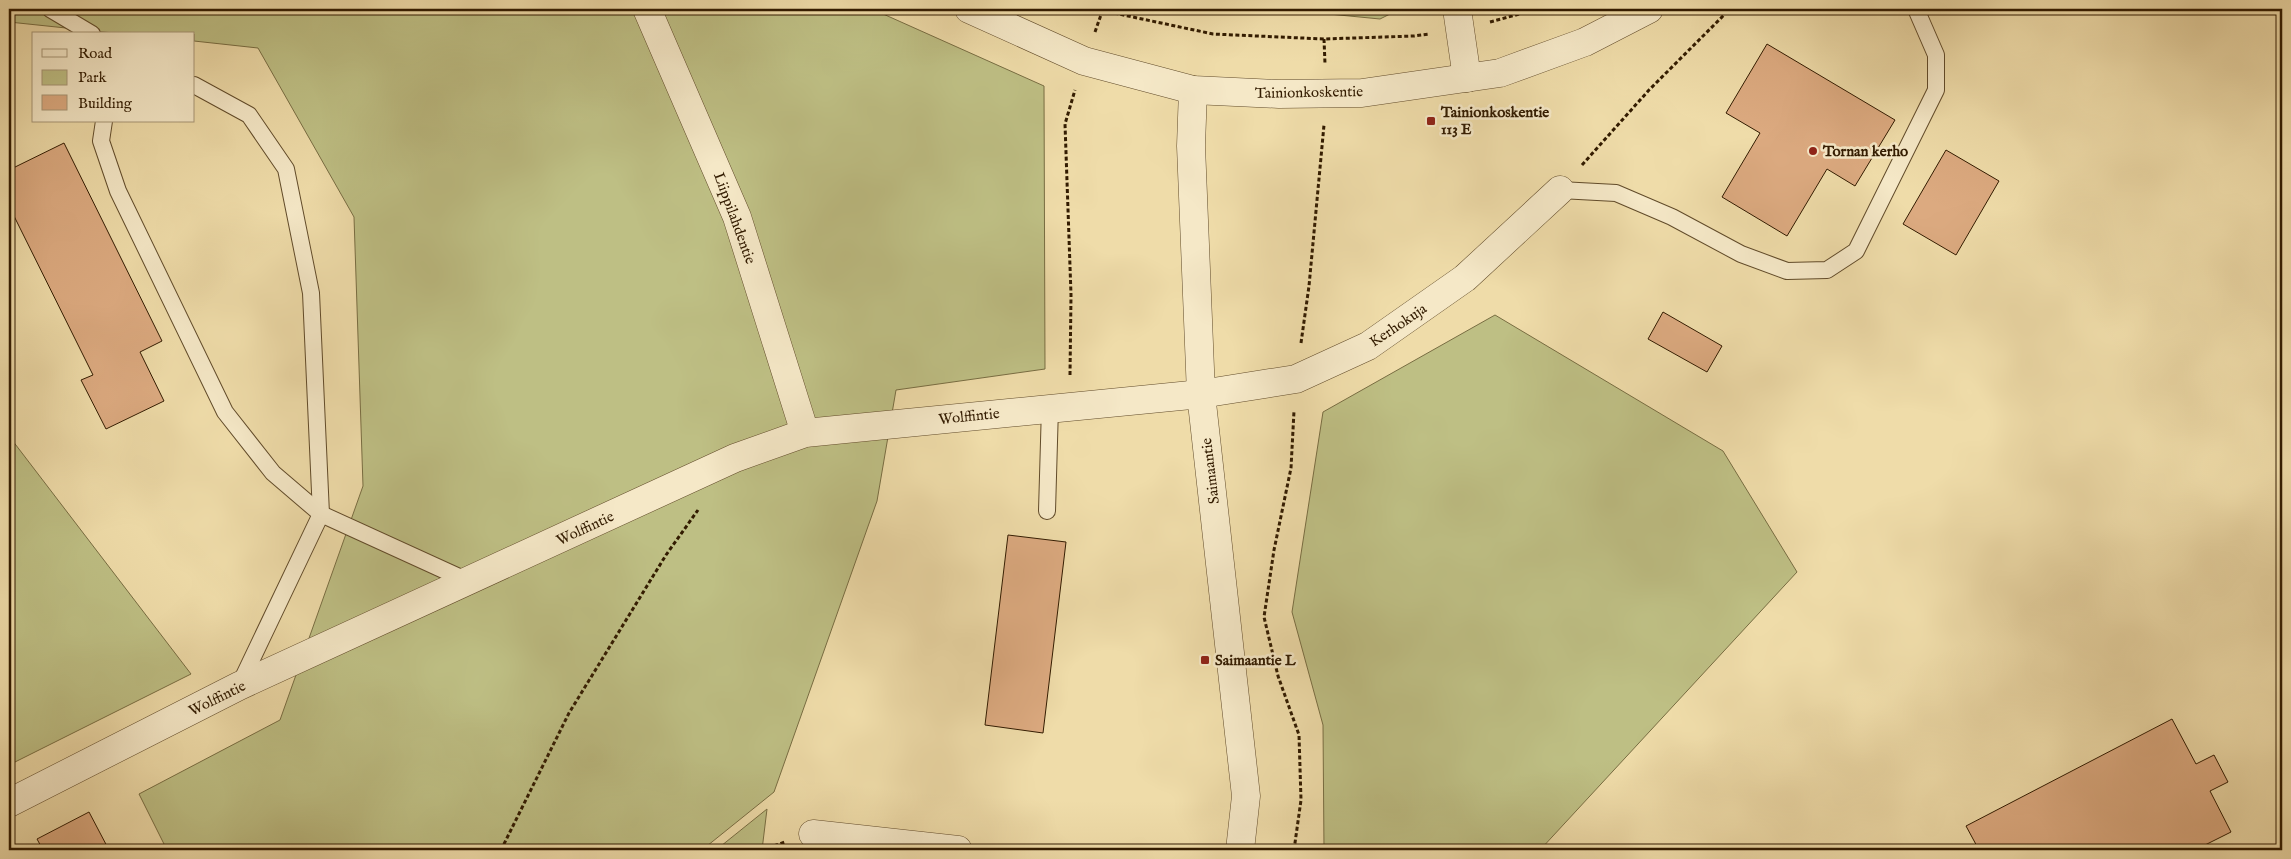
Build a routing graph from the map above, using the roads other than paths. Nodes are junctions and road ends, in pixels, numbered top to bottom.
1 (50, 9) edge
2 (647, 9) edge
3 (969, 9) edge
4 (1456, 9) edge
5 (1649, 9) edge
6 (1916, 9) edge
7 (89, 32) edge
8 (1467, 78) junction
9 (195, 86) edge
10 (1193, 90) junction
11 (104, 122) edge
12 (1560, 190) joint
13 (1201, 394) junction
14 (1060, 407) junction
15 (805, 432) junction
16 (1048, 511) dead end
17 (321, 514) junction
18 (470, 582) junction
19 (239, 686) junction
20 (9, 803) edge
21 (813, 834) dead end
22 (958, 850) edge
23 (1240, 850) edge

1 - 7 lane
2 - 15 street, Liippilahdentie
3 - 10 street, Tainionkoskentie
4 - 8 street
5 - 8 street, Tainionkoskentie
6 - 12 lane
8 - 10 street, Tainionkoskentie
9 - 17 lane
10 - 13 street, Saimaantie
11 - 17 lane
12 - 13 street, Kerhokuja
13 - 14 street, Wolffintie
13 - 23 street, Saimaantie
14 - 15 street, Wolffintie
14 - 16 lane
15 - 18 street, Wolffintie
17 - 18 lane
17 - 19 lane
18 - 19 street, Wolffintie
19 - 20 street, Wolffintie
21 - 22 street

